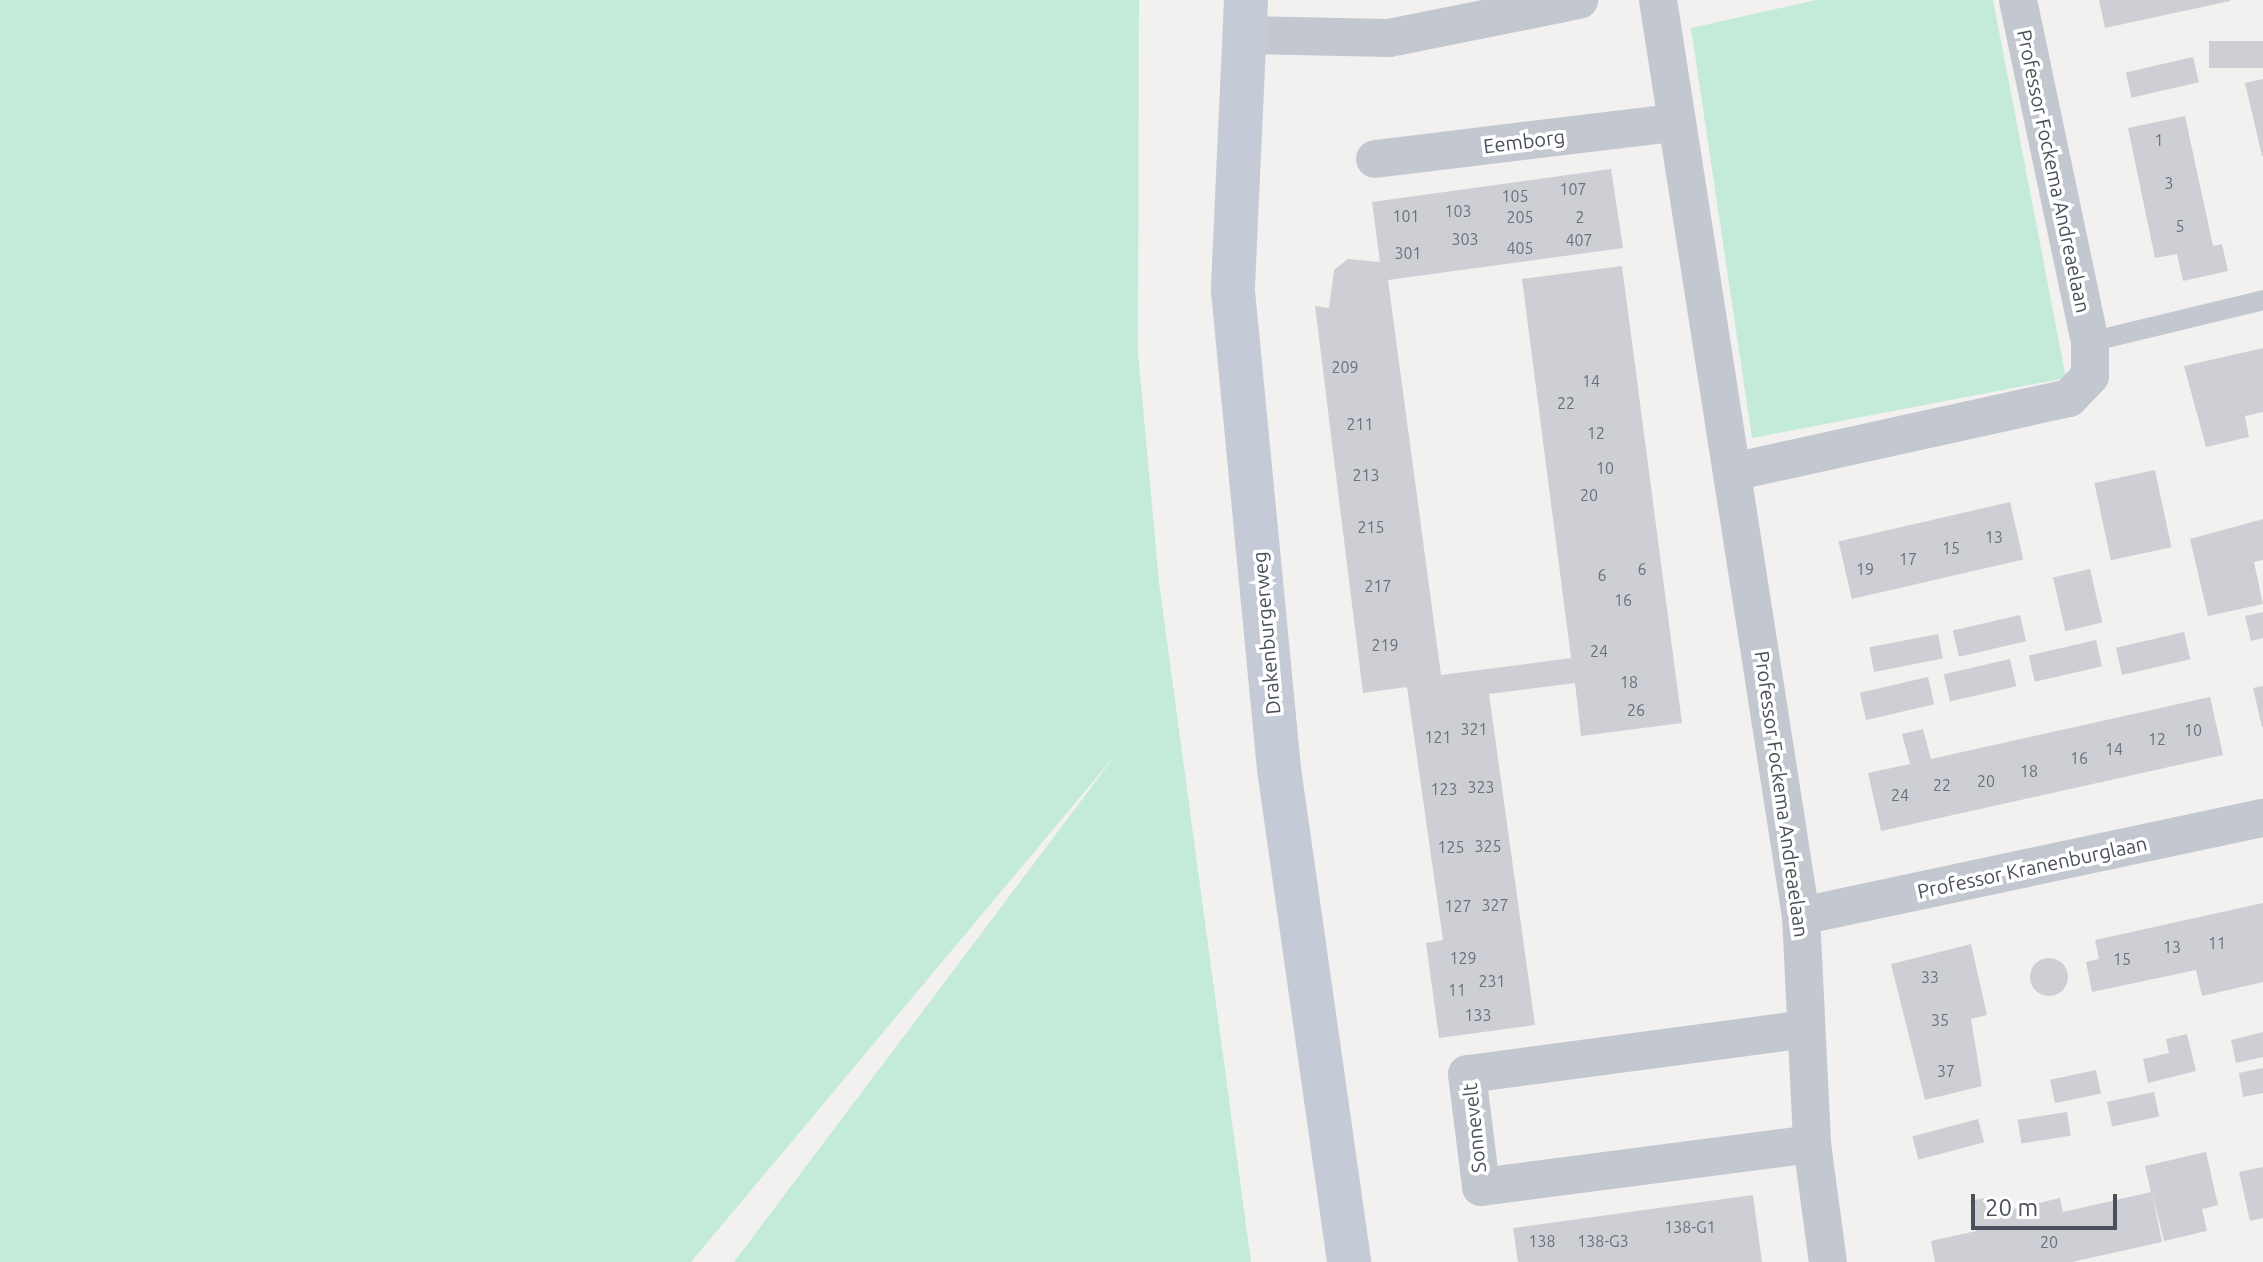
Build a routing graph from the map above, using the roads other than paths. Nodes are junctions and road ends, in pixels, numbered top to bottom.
1 (1579, 0) edge
2 (1658, 0) edge
3 (2018, 0) edge
4 (1529, 5) edge
5 (1245, 18) edge
6 (1674, 123) junction
7 (1375, 159) dead end
8 (2263, 300) edge
9 (2090, 342) junction
10 (1737, 471) junction
11 (2263, 818) edge
12 (1801, 916) junction
13 (1806, 1029) junction
14 (1812, 1144) junction
15 (1349, 1262) edge
16 (1828, 1262) edge

1 - 4 street
2 - 6 street, Professor Fockema Andreaelaan
3 - 9 street, Professor Fockema Andreaelaan
4 - 5 street
5 - 15 main road, Drakenburgerweg
6 - 7 street, Eemborg
6 - 10 street, Professor Fockema Andreaelaan
8 - 9 lane
9 - 10 street, Professor Fockema Andreaelaan
10 - 12 street, Professor Fockema Andreaelaan
11 - 12 street, Professor Kranenburglaan
12 - 13 street, Professor Fockema Andreaelaan
13 - 14 street, Professor Fockema Andreaelaan
13 - 14 street, Sonnevelt
14 - 16 street, Professor Fockema Andreaelaan

